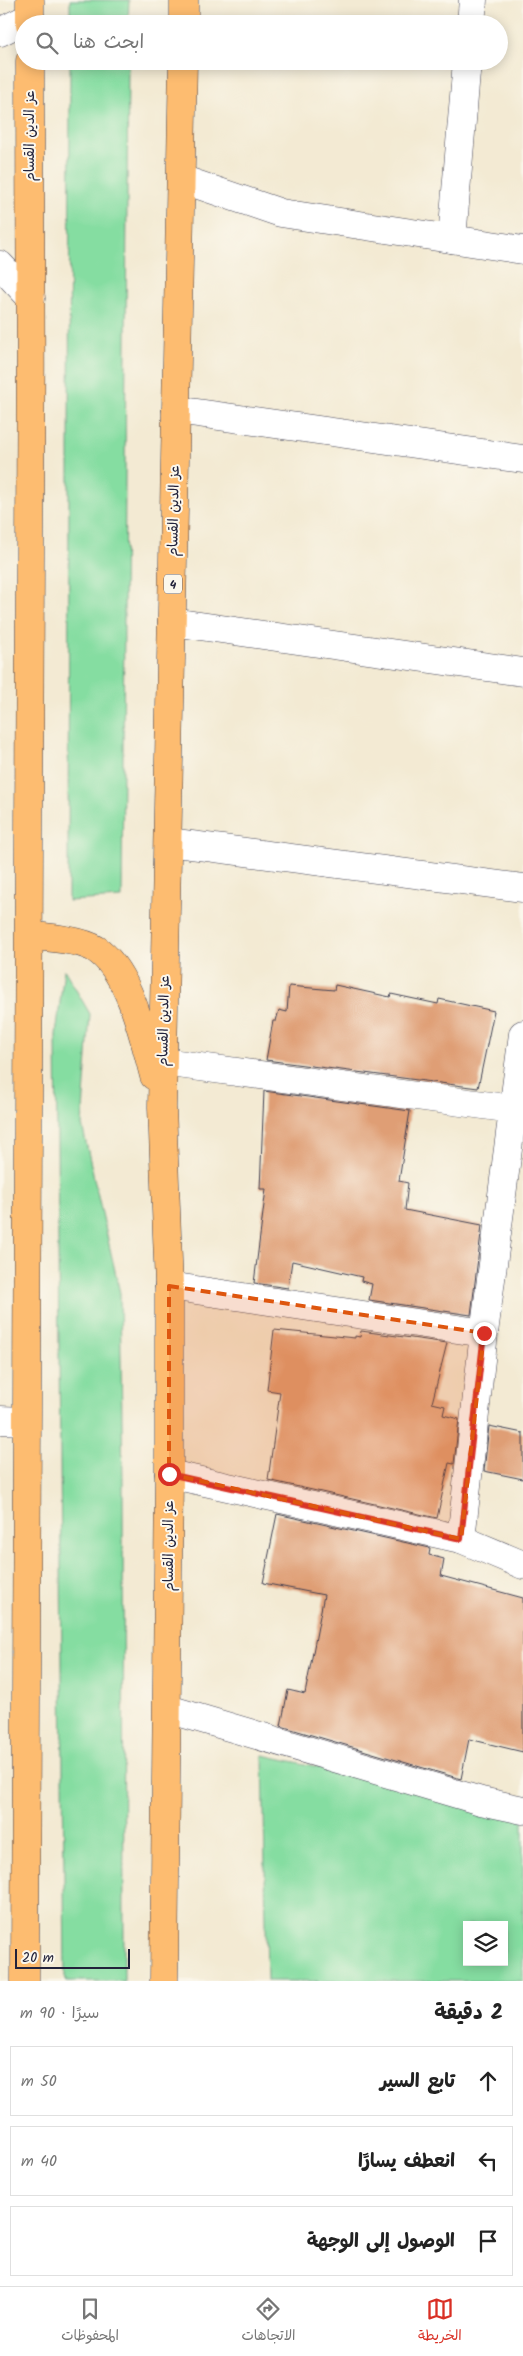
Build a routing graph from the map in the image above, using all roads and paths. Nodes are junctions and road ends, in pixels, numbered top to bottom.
1 (184, 0) edge
2 (473, 0) edge
3 (184, 15) edge
4 (472, 15) edge
5 (15, 23) edge
6 (0, 32) edge
7 (30, 70) edge
8 (183, 70) edge
9 (467, 70) edge
10 (180, 179) junction
11 (452, 239) junction
12 (523, 250) edge
13 (0, 265) edge
14 (31, 298) junction
15 (176, 410) junction
16 (523, 459) edge
17 (172, 622) junction
18 (523, 672) edge
19 (168, 842) junction
20 (523, 888) edge
21 (30, 936) junction
22 (523, 1034) edge
23 (163, 1062) junction
24 (162, 1107) junction
25 (513, 1109) junction
26 (169, 1286) junction
27 (484, 1333) junction
28 (12, 1421) edge
29 (169, 1474) junction
30 (461, 1539) junction
31 (523, 1565) edge
32 (168, 1709) junction
33 (523, 1810) edge
34 (25, 1981) edge
35 (164, 1981) edge

1 - 3 highway
2 - 4 street
5 - 6 street
7 - 14 highway, عز الدين القسام
8 - 10 highway, عز الدين القسام / 4
9 - 11 street
10 - 11 street
10 - 15 highway, عز الدين القسام / 4
11 - 12 street
13 - 14 street
14 - 21 highway, عز الدين القسام
15 - 16 street
15 - 17 highway, عز الدين القسام / 4
17 - 18 street
17 - 19 highway, عز الدين القسام / 4
19 - 20 street
19 - 23 highway, عز الدين القسام / 4
21 - 24 highway
21 - 28 highway, عز الدين القسام
22 - 25 street
23 - 24 highway, عز الدين القسام / 4
23 - 25 street
24 - 26 highway, عز الدين القسام
25 - 27 street
26 - 27 street
26 - 29 highway, عز الدين القسام
27 - 30 street
28 - 34 highway, عز الدين القسام
29 - 30 street
29 - 32 highway, عز الدين القسام
30 - 31 street
32 - 33 street
32 - 35 highway, عز الدين القسام

